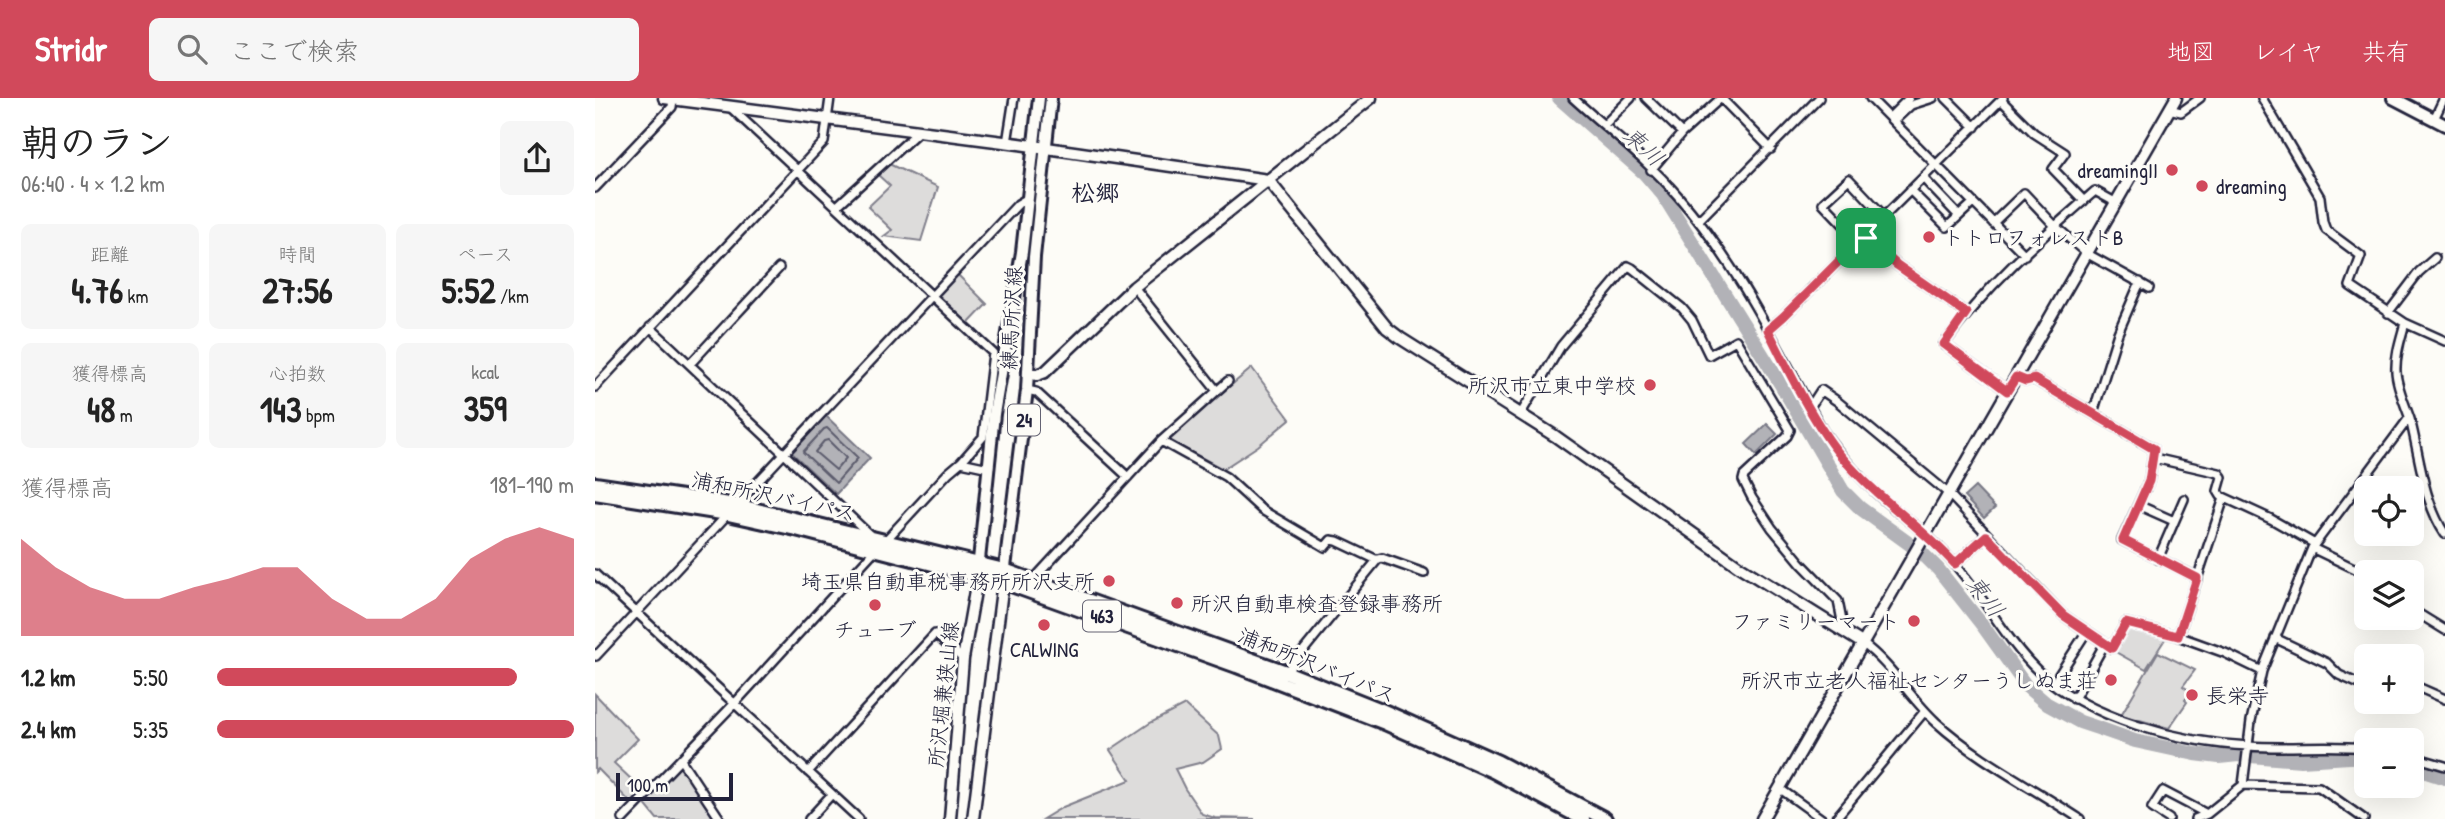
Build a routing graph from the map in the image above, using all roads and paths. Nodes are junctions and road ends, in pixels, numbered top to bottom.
1 (830, 98) edge
2 (1014, 98) edge
3 (1039, 98) edge
4 (1051, 98) edge
5 (1371, 98) edge
6 (1631, 98) edge
7 (1646, 98) edge
8 (1721, 98) edge
9 (1819, 98) edge
10 (1870, 98) edge
11 (1909, 98) edge
12 (1933, 98) edge
13 (1946, 98) edge
14 (2176, 98) edge
15 (2200, 98) edge
16 (2262, 98) edge
17 (2393, 98) edge
18 (2444, 98) edge
19 (668, 99) edge
20 (1575, 99) edge
21 (2002, 99) edge
22 (729, 107) junction
23 (2169, 109) junction
24 (1892, 119) junction
25 (2434, 119) junction
26 (827, 121) junction
27 (1604, 125) junction
28 (2445, 125) edge
29 (1975, 127) junction
30 (919, 131) junction
31 (1682, 133) junction
32 (1007, 143) junction
33 (1039, 148) junction
34 (1770, 149) junction
35 (1936, 165) junction
36 (797, 169) junction
37 (1651, 170) junction
38 (1923, 178) junction
39 (1268, 180) junction
40 (595, 188) edge
41 (1910, 190) junction
42 (1028, 198) junction
43 (2084, 201) junction
44 (2115, 202) junction
45 (1973, 203) junction
46 (837, 206) junction
47 (1884, 216) junction
48 (1959, 216) junction
49 (1698, 221) junction
50 (1993, 223) junction
51 (2055, 226) junction
52 (1861, 238) junction
53 (2086, 253) junction
54 (2025, 254) junction
55 (2435, 258) dead end
56 (779, 268) dead end
57 (2140, 282) junction
58 (1134, 287) junction
59 (2150, 288) dead end
60 (931, 294) junction
61 (1966, 313) junction
62 (2388, 313) junction
63 (2405, 323) junction
64 (650, 327) junction
65 (1768, 330) junction
66 (2445, 341) edge
67 (690, 364) junction
68 (1028, 373) junction
69 (2016, 377) junction
70 (1228, 381) dead end
71 (595, 387) edge
72 (1027, 390) junction
73 (1217, 391) junction
74 (2007, 391) junction
75 (1810, 407) junction
76 (2093, 413) junction
77 (1520, 415) junction
78 (2409, 418) junction
79 (1161, 441) junction
80 (785, 452) junction
81 (2154, 458) junction
82 (961, 463) junction
83 (989, 468) junction
84 (1128, 477) junction
85 (595, 484) edge
86 (595, 493) edge
87 (1949, 494) junction
88 (2224, 498) junction
89 (2183, 499) dead end
90 (2138, 505) junction
91 (732, 510) junction
92 (2174, 521) junction
93 (2445, 534) edge
94 (1925, 536) junction
95 (1986, 536) junction
96 (878, 543) junction
97 (2313, 546) junction
98 (1378, 559) junction
99 (2158, 559) junction
100 (1955, 564) junction
101 (2354, 568) edge
102 (978, 569) junction
103 (1423, 573) dead end
104 (595, 574) edge
105 (1004, 576) junction
106 (2197, 578) junction
107 (1033, 580) junction
108 (637, 612) junction
109 (2424, 617) edge
110 (2445, 630) edge
111 (1844, 631) junction
112 (2087, 631) junction
113 (2178, 636) junction
114 (2275, 638) junction
115 (1862, 643) junction
116 (2105, 643) junction
117 (595, 654) edge
118 (963, 659) junction
119 (2262, 671) junction
120 (1286, 672) junction
121 (2354, 682) edge
122 (2053, 684) junction
123 (2424, 690) edge
124 (2074, 699) junction
125 (2445, 699) edge
126 (735, 703) junction
127 (1925, 711) junction
128 (2354, 748) edge
129 (2248, 749) junction
130 (681, 760) junction
131 (2424, 760) edge
132 (2445, 766) edge
133 (808, 772) junction
134 (2243, 785) junction
135 (1779, 788) junction
136 (832, 794) junction
137 (2207, 814) junction
138 (623, 819) edge
139 (720, 819) edge
140 (809, 819) edge
141 (859, 819) edge
142 (950, 819) edge
143 (973, 819) edge
144 (1583, 819) edge
145 (1605, 819) edge
146 (1762, 819) edge
147 (1822, 819) edge
148 (1835, 819) edge
149 (2080, 819) edge
150 (2169, 819) edge
151 (2195, 819) edge
152 (2364, 819) edge

1 - 26 street
2 - 32 street
3 - 33 main road, 練馬所沢線 / 24
4 - 33 main road, 練馬所沢線 / 24
5 - 39 street
6 - 27 street
7 - 31 street
8 - 31 street
8 - 34 street
9 - 34 street
10 - 24 street
11 - 24 street
12 - 24 street
13 - 29 street
14 - 23 street
15 - 23 street
16 - 62 street
17 - 25 main road
18 - 25 street
19 - 22 street
19 - 40 street
20 - 27 street
21 - 29 street
21 - 43 street
22 - 26 street
22 - 36 street
23 - 44 street
24 - 35 street
25 - 28 main road
26 - 30 street
26 - 36 street
27 - 37 street
29 - 35 street
30 - 32 street
30 - 46 street
31 - 37 street
32 - 33 street
33 - 39 street
33 - 42 main road, 練馬所沢線 / 24
33 - 68 main road, 練馬所沢線 / 24
34 - 49 street
35 - 38 street
35 - 45 street
36 - 46 street
36 - 64 street
37 - 49 street
38 - 41 street
38 - 48 street
39 - 58 street
39 - 77 street
41 - 47 street
41 - 48 street
42 - 60 street
42 - 83 main road, 練馬所沢線 / 24
43 - 44 street
43 - 51 street
44 - 53 street
45 - 48 street
45 - 50 street
46 - 60 street
47 - 52 street
47 - 52 street
49 - 65 street
50 - 51 street
50 - 54 street
51 - 53 street
51 - 54 street
52 - 61 street
52 - 65 street
53 - 57 street
53 - 69 street
54 - 61 street
55 - 62 street
56 - 67 street
57 - 59 street
57 - 76 street
58 - 68 street
58 - 73 street
60 - 80 street
60 - 82 street
61 - 74 street
62 - 63 street
63 - 66 street
63 - 78 street
64 - 67 street
64 - 71 street
65 - 75 street
67 - 80 street
68 - 72 main road, 練馬所沢線 / 24
69 - 74 street
69 - 76 street
70 - 73 street
72 - 84 street
72 - 105 main road, 練馬所沢線 / 24
73 - 79 street
74 - 87 street
75 - 87 street
75 - 94 street
76 - 81 street
77 - 111 street
77 - 111 street
78 - 93 street
78 - 97 street
79 - 84 street
79 - 98 street
80 - 91 street
80 - 96 street
81 - 88 street
81 - 90 street
82 - 83 street
82 - 96 street
83 - 102 main road, 練馬所沢線 / 24
84 - 107 street
85 - 91 highway, 浦和所沢バイパス / 463
86 - 91 highway, 浦和所沢バイパス / 463
87 - 94 street
87 - 95 street
88 - 97 street
88 - 106 street
89 - 92 street
90 - 92 street
90 - 99 street
91 - 96 highway, 浦和所沢バイパス / 463
91 - 108 street
92 - 99 street
94 - 100 street
94 - 115 street
95 - 100 street
95 - 112 street
96 - 102 highway, 浦和所沢バイパス / 463
96 - 126 street
97 - 101 street
97 - 114 street
98 - 103 street
98 - 120 street
99 - 106 street
100 - 122 street
102 - 105 highway, 浦和所沢バイパス / 463
102 - 118 street, 所沢堀兼狭山線
104 - 108 street
105 - 107 highway, 浦和所沢バイパス / 463
105 - 143 street
105 - 144 highway, 浦和所沢バイパス / 463
106 - 113 street
107 - 120 highway, 浦和所沢バイパス / 463
108 - 117 street
108 - 126 street
109 - 110 street
111 - 115 street
112 - 116 street
112 - 122 street
113 - 116 street
113 - 119 street
114 - 119 street
114 - 121 street
115 - 127 street
115 - 135 street
116 - 124 street
118 - 133 street
118 - 142 street, 所沢堀兼狭山線
119 - 129 street
120 - 145 highway, 浦和所沢バイパス / 463
122 - 124 street
123 - 125 street
124 - 129 street
126 - 130 street
126 - 133 street
127 - 148 street
127 - 149 street
128 - 129 street
129 - 134 street
130 - 138 street
130 - 139 street
131 - 132 street
133 - 136 street
134 - 137 street
134 - 152 street
135 - 146 street
135 - 147 street
136 - 140 street
136 - 141 street
137 - 150 street
137 - 151 street

